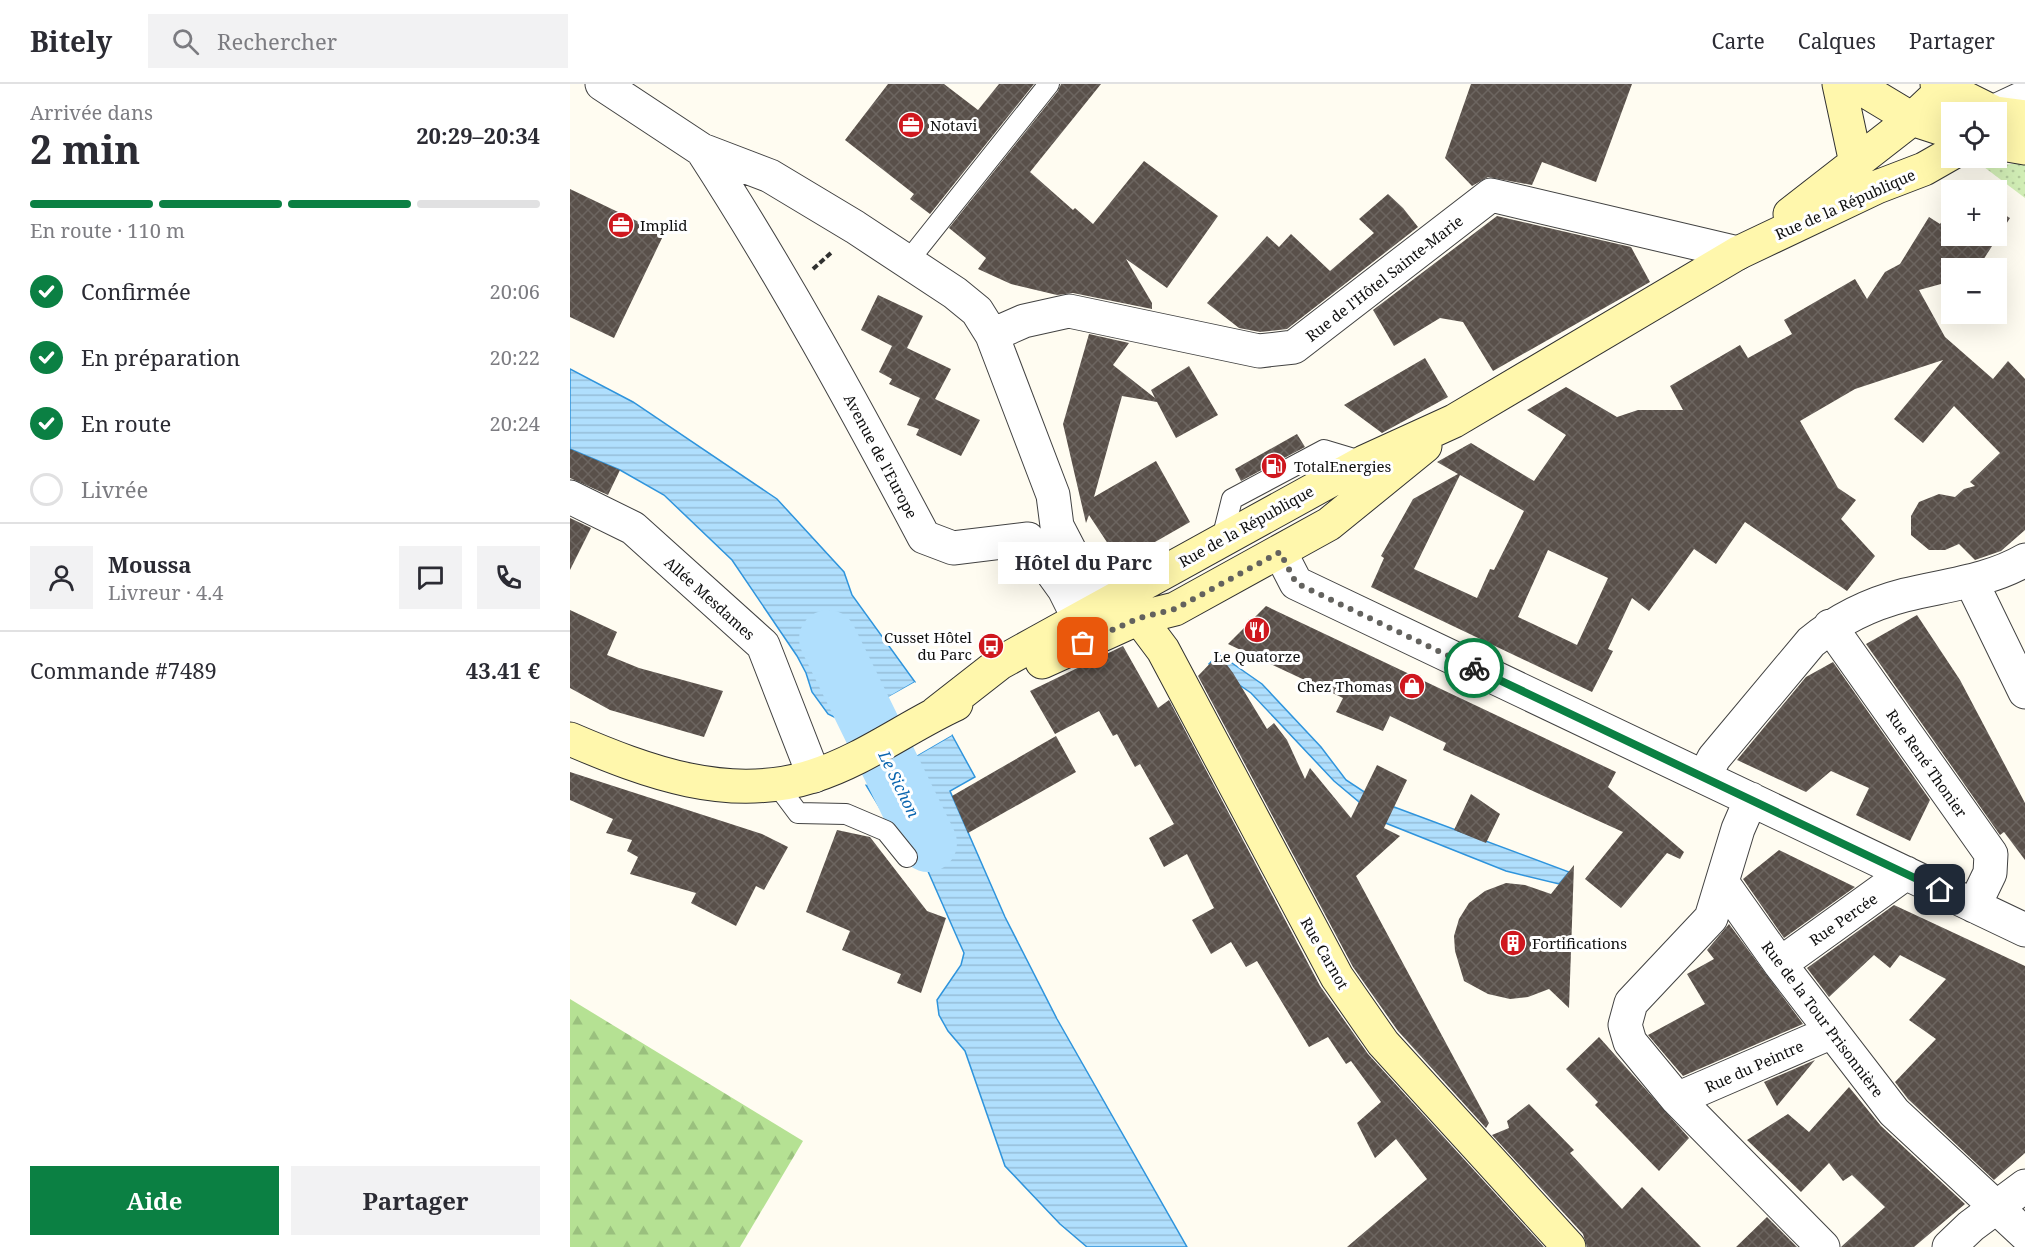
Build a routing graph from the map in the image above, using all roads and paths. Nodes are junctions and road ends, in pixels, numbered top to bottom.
1 (602, 84) edge
2 (1049, 84) edge
3 (1839, 84) edge
4 (1854, 84) edge
5 (1997, 84) edge
6 (1945, 93) edge
7 (2025, 97) edge
8 (1967, 102) edge
9 (1995, 102) edge
10 (2007, 106) edge
11 (2007, 115) edge
12 (2025, 117) edge
13 (1912, 119) junction
14 (1941, 128) edge
15 (2007, 145) edge
16 (2025, 148) edge
17 (702, 150) junction
18 (1941, 159) edge
19 (1856, 163) junction
20 (770, 176) junction
21 (1877, 187) junction
22 (746, 217) junction
23 (855, 227) junction
24 (1738, 253) junction
25 (905, 260) junction
26 (787, 285) junction
27 (992, 335) junction
28 (1454, 421) junction
29 (1364, 462) junction
30 (570, 496) edge
31 (1260, 517) junction
32 (1042, 533) junction
33 (1222, 539) junction
34 (1280, 552) junction
35 (2025, 560) edge
36 (1971, 581) junction
37 (1094, 613) junction
38 (1139, 618) junction
39 (1830, 626) junction
40 (1045, 660) junction
41 (2025, 692) edge
42 (936, 713) junction
43 (570, 739) edge
44 (814, 776) junction
45 (1704, 777) junction
46 (777, 785) junction
47 (1751, 799) junction
48 (907, 857) dead end
49 (1906, 873) junction
50 (1722, 882) junction
51 (1974, 906) junction
52 (2025, 930) edge
53 (1780, 964) junction
54 (1832, 1032) junction
55 (1677, 1099) junction
56 (2025, 1186) edge
57 (1998, 1208) junction
58 (2025, 1234) edge
59 (1569, 1247) edge
60 (1824, 1247) edge
61 (1949, 1247) edge

1 - 17 street, Avenue de l'Europe
2 - 25 lane
3 - 19 main road
4 - 13 main road
5 - 9 street
6 - 8 main road
6 - 13 main road, Rue de la République
7 - 10 street
11 - 12 main road
13 - 14 main road
13 - 19 main road, Rue de la République
13 - 21 main road
15 - 16 main road
17 - 20 street, Avenue de l'Europe
17 - 22 street, Avenue de l'Europe
18 - 21 main road, Rue de la République
19 - 24 main road, Rue de la République
20 - 22 street
20 - 23 street, Avenue de l'Europe
21 - 24 main road, Rue de la République
22 - 26 street, Avenue de l'Europe
23 - 25 street, Avenue de l'Europe
23 - 26 path
24 - 27 street, Rue de l'Hôtel Sainte-Marie
24 - 28 main road, Rue de la République
25 - 27 street, Avenue de l'Europe
26 - 32 street, Avenue de l'Europe
27 - 32 street, Avenue de l'Europe
28 - 29 main road, Rue de la République
28 - 34 main road, Rue de la République
29 - 31 main road, Rue de la République
29 - 33 lane
30 - 44 street, Allée Mesdames
31 - 33 main road, Rue de la République
31 - 34 street
32 - 37 street, Avenue de l'Europe
33 - 37 main road, Rue de la République
34 - 38 main road, Rue de la République
34 - 45 street
35 - 36 street
36 - 39 street
36 - 41 street
37 - 38 main road
37 - 40 street
37 - 42 main road, Rue de la République
38 - 40 main road
38 - 59 main road, Rue Carnot
39 - 45 street
39 - 51 street, Rue René Thonier
40 - 42 main road
42 - 44 main road
43 - 46 main road
44 - 46 main road
45 - 47 street
46 - 48 lane
47 - 49 street
47 - 50 street
49 - 51 street
49 - 53 street, Rue Percée
50 - 53 street, Rue de la Tour Prisonnière
50 - 55 street
51 - 52 street
53 - 54 street, Rue de la Tour Prisonnière
54 - 55 street, Rue du Peintre
54 - 57 street, Rue de la Tour Prisonnière
55 - 60 street
56 - 57 street
57 - 58 street, Rue de la Tour Prisonnière
57 - 61 street

